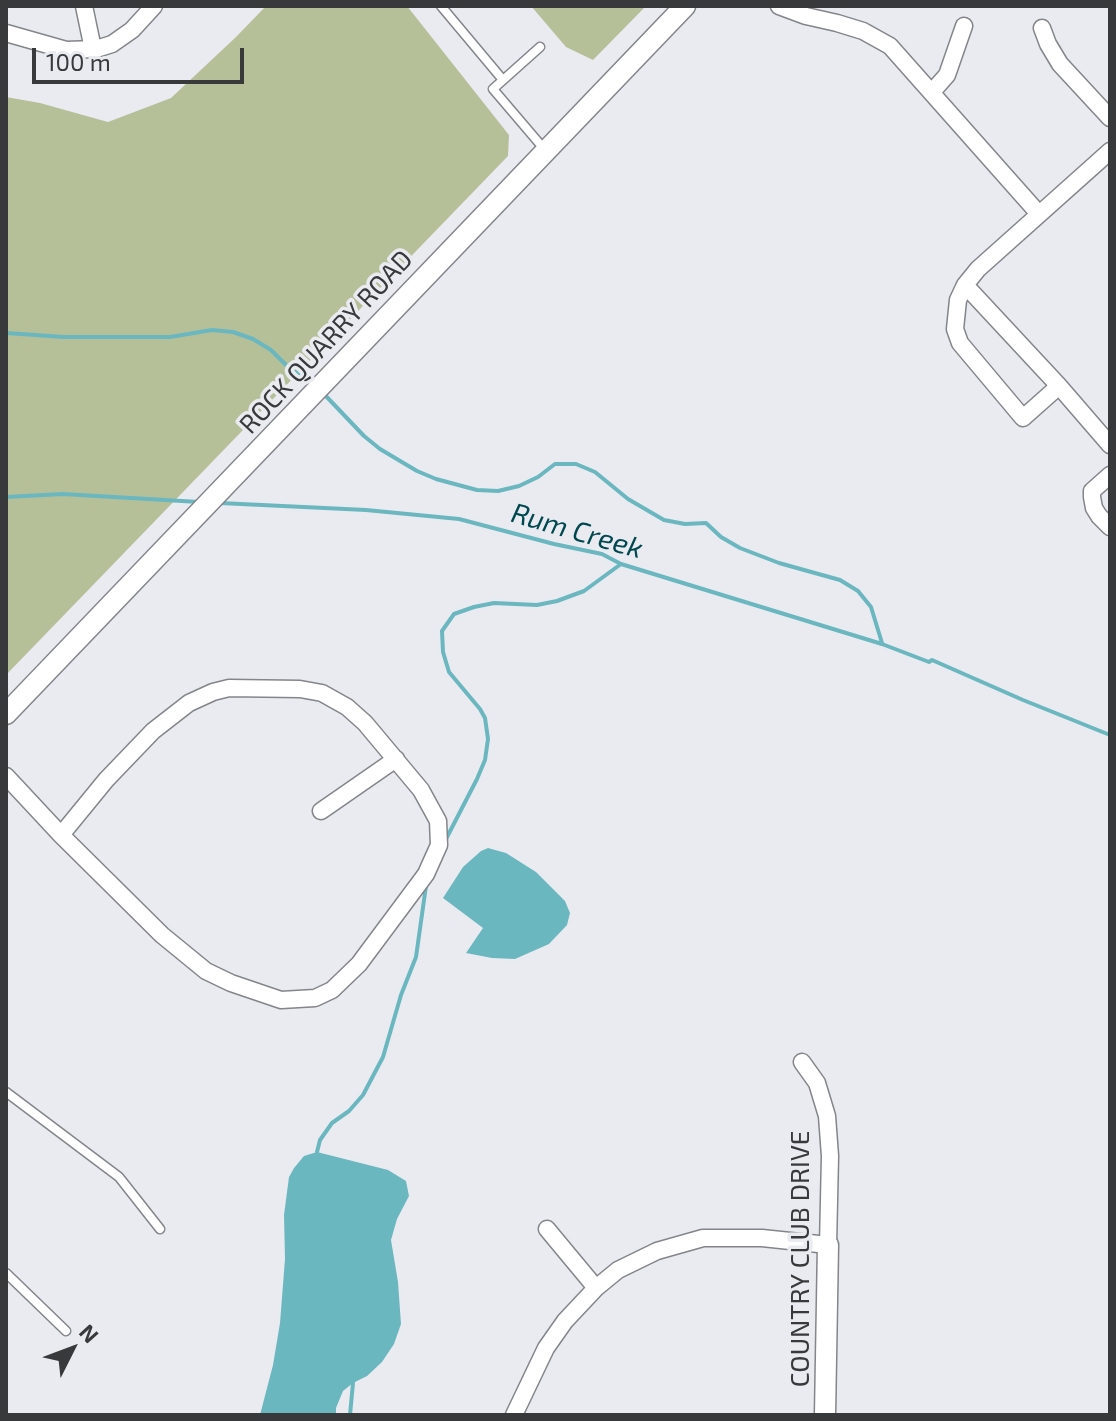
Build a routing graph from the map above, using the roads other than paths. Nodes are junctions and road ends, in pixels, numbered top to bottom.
1 (84, 6) edge
2 (154, 6) edge
3 (441, 6) edge
4 (685, 6) edge
5 (779, 6) edge
6 (964, 26) dead end
7 (1042, 28) dead end
8 (6, 33) edge
9 (540, 47) dead end
10 (93, 49) junction
11 (503, 80) junction
12 (932, 92) junction
13 (1110, 118) edge
14 (546, 150) junction
15 (1110, 151) edge
16 (1039, 214) junction
17 (965, 285) junction
18 (1059, 386) junction
19 (1110, 445) edge
20 (1110, 475) edge
21 (1110, 527) edge
22 (6, 714) edge
23 (396, 759) junction
24 (6, 776) edge
25 (321, 811) dead end
26 (61, 835) junction
27 (802, 1062) dead end
28 (6, 1092) edge
29 (160, 1229) dead end
30 (547, 1229) dead end
31 (828, 1245) junction
32 (6, 1273) edge
33 (596, 1288) junction
34 (66, 1331) dead end
35 (514, 1415) edge
36 (825, 1415) edge

1 - 10 street
2 - 10 street
3 - 11 lane
4 - 14 street, ROCK QUARRY ROAD
5 - 12 street
6 - 12 street
7 - 13 street
8 - 10 street
9 - 11 lane
11 - 14 lane
12 - 16 street
14 - 22 street, ROCK QUARRY ROAD
15 - 16 street
16 - 17 street
17 - 18 street
17 - 18 street
18 - 19 street
20 - 21 street
23 - 25 street
23 - 26 street
23 - 26 street
24 - 26 street
27 - 31 street, COUNTRY CLUB DRIVE
28 - 29 lane
30 - 33 street
31 - 33 street
31 - 36 street, COUNTRY CLUB DRIVE
32 - 34 lane
33 - 35 street

